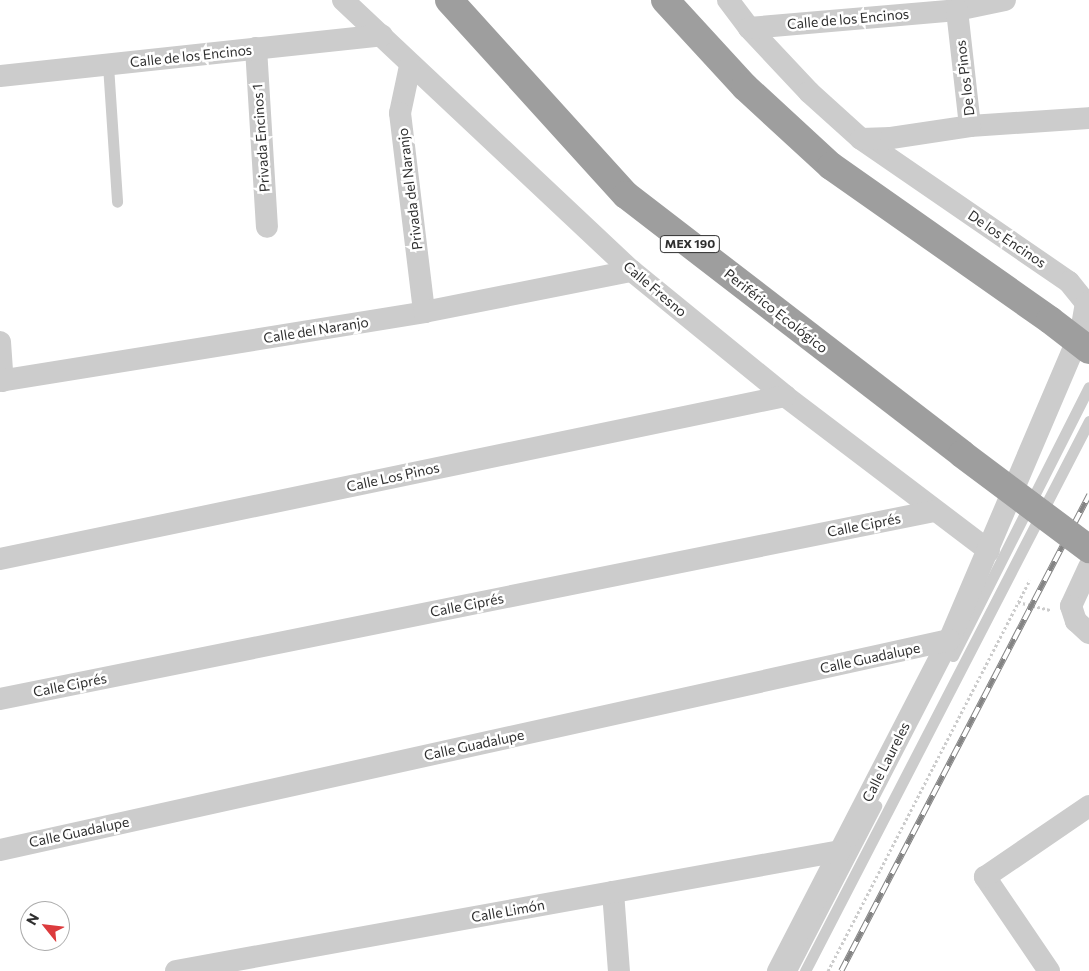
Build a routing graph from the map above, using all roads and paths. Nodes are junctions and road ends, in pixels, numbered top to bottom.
1 (343, 0) edge
2 (449, 0) edge
3 (665, 0) edge
4 (728, 0) edge
5 (1005, 0) edge
6 (956, 10) junction
7 (749, 28) junction
8 (382, 35) junction
9 (256, 48) junction
10 (108, 65) junction
11 (410, 66) junction
12 (0, 76) edge
13 (1089, 118) edge
14 (970, 126) junction
15 (861, 139) junction
16 (117, 202) dead end
17 (267, 227) dead end
18 (632, 271) junction
19 (424, 312) junction
20 (0, 342) edge
21 (1089, 350) edge
22 (2, 381) edge
23 (1089, 387) edge
24 (785, 396) junction
25 (1089, 421) edge
26 (934, 511) junction
27 (1089, 549) edge
28 (989, 551) junction
29 (0, 559) edge
30 (1089, 567) edge
31 (1030, 580) dead end
32 (998, 596) junction
33 (1019, 602) junction
34 (1072, 614) junction
35 (1089, 633) edge
36 (949, 640) junction
37 (0, 699) edge
38 (1089, 806) edge
39 (0, 850) edge
40 (840, 851) junction
41 (613, 892) junction
42 (176, 971) edge
43 (619, 971) edge
44 (778, 971) edge
45 (791, 971) edge
46 (805, 971) edge
47 (828, 971) edge
48 (1049, 971) edge

1 - 8 street, Calle Fresno
2 - 27 highway, Periférico Ecológico / MEX 190, bridge
3 - 21 highway, bridge
4 - 7 street, De los Encinos
5 - 6 street, Calle de los Encinos
6 - 7 street, Calle de los Encinos
6 - 14 street, De los Pinos
7 - 15 street, De los Encinos
8 - 9 street, Calle de los Encinos
8 - 11 street, Calle Fresno
9 - 10 street, Calle de los Encinos
9 - 17 street, Privada Encinos 1
10 - 12 street, Calle de los Encinos
10 - 16 lane
11 - 18 street, Calle Fresno
11 - 19 street, Privada del Naranjo
13 - 14 street
14 - 15 street, De los Pinos
15 - 28 street, De los Encinos
18 - 19 street, Calle del Naranjo
18 - 24 street, Calle Fresno
19 - 22 street, Calle del Naranjo
20 - 22 street
23 - 45 lane
24 - 26 street, Calle Fresno
24 - 29 street, Calle Los Pinos
25 - 32 lane
26 - 28 street, Calle Fresno
26 - 37 street, Calle Ciprés
28 - 36 street, Calle Laureles
30 - 34 street
31 - 33 path
32 - 33 path
32 - 46 lane
33 - 34 path
33 - 47 path
34 - 35 street
36 - 39 street, Calle Guadalupe
36 - 40 street, Calle Laureles
38 - 48 street
40 - 41 street, Calle Limón
40 - 44 street, Calle Laureles
41 - 42 street, Calle Limón
41 - 43 street

